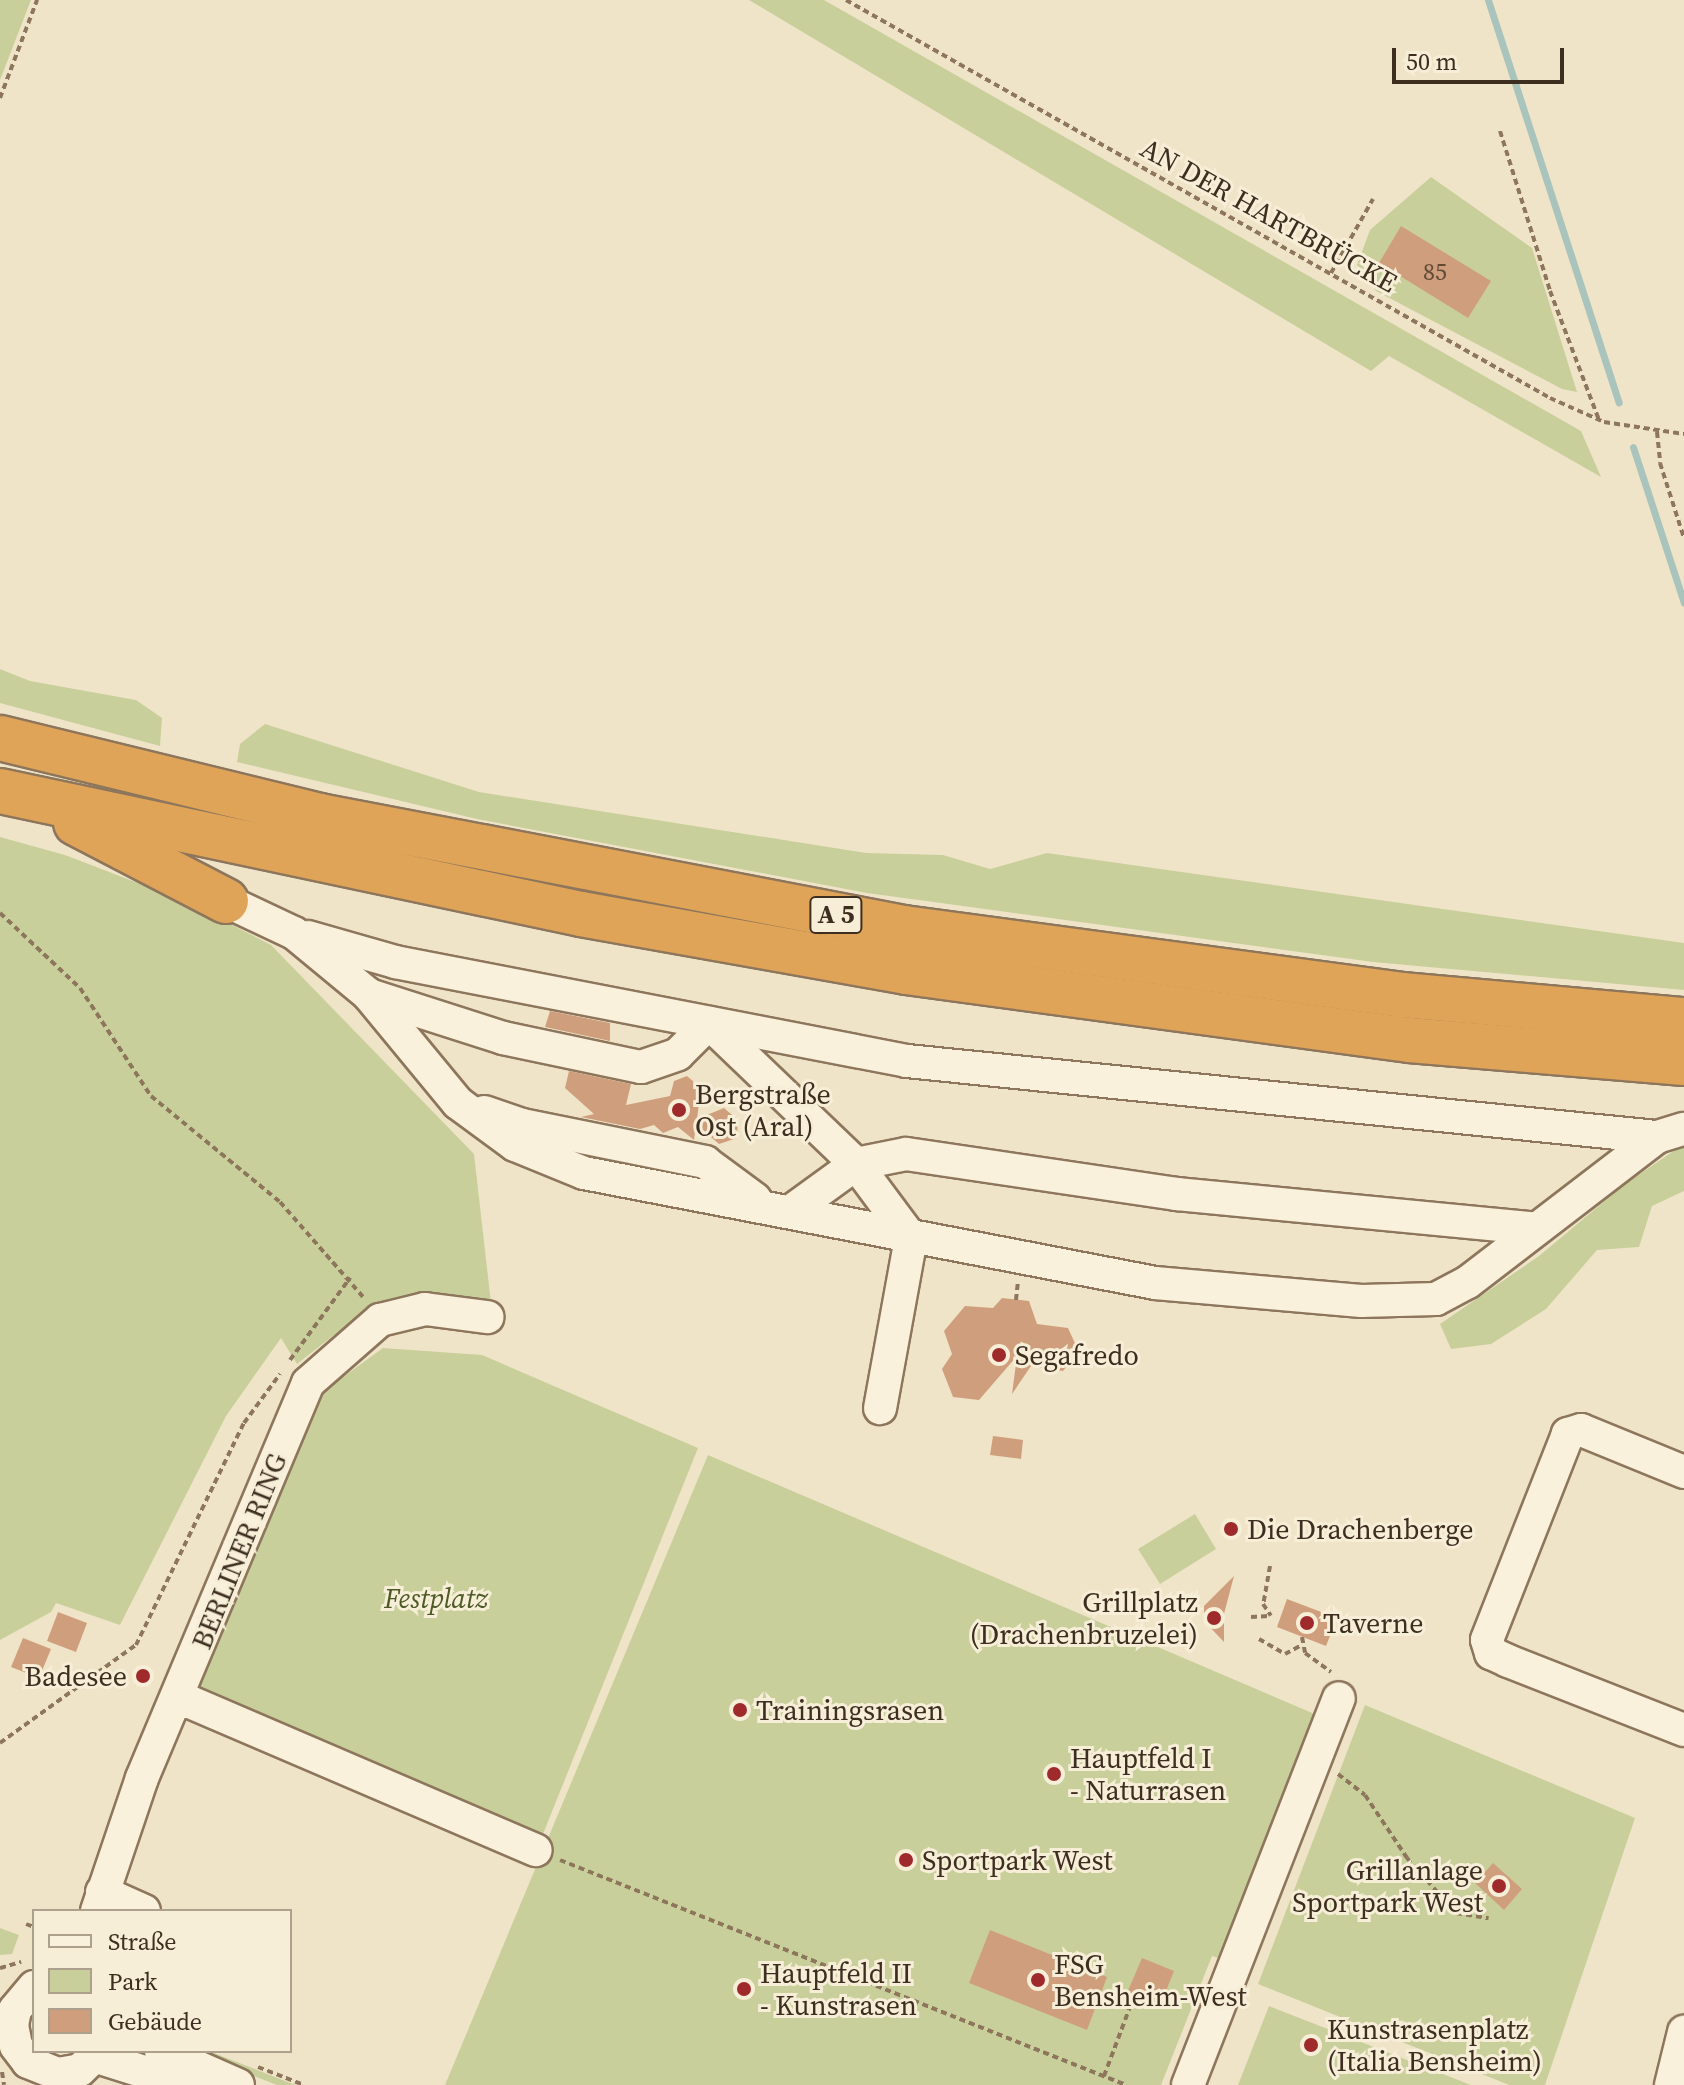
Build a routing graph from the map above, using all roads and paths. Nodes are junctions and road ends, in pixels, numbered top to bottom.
1 (37, 0) edge
2 (846, 0) edge
3 (0, 98) edge
4 (1500, 131) dead end
5 (1373, 199) dead end
6 (1331, 273) junction
7 (1599, 420) junction
8 (1657, 432) junction
9 (1684, 434) edge
10 (1684, 538) edge
11 (0, 738) edge
12 (16, 795) edge
13 (226, 901) joint
14 (0, 913) edge
15 (294, 933) junction
16 (368, 994) junction
17 (1684, 1020) edge
18 (709, 1023) junction
19 (1684, 1063) edge
20 (1671, 1133) edge
21 (856, 1164) junction
22 (794, 1209) junction
23 (1533, 1228) junction
24 (911, 1238) junction
25 (350, 1278) junction
26 (487, 1317) dead end
27 (380, 1320) junction
28 (880, 1408) dead end
29 (1684, 1472) edge
30 (1270, 1566) dead end
31 (1251, 1617) dead end
32 (1302, 1637) dead end
33 (1259, 1639) dead end
34 (1302, 1645) junction
35 (1338, 1689) joint
36 (177, 1702) junction
37 (1684, 1730) edge
38 (0, 1743) edge
39 (1313, 1765) junction
40 (536, 1850) joint
41 (100, 1902) edge
42 (134, 1909) edge
43 (1489, 1918) dead end
44 (26, 1924) dead end
45 (32, 1926) edge
46 (0, 1968) edge
47 (22, 1982) edge
48 (1130, 2007) dead end
49 (6, 2020) edge
50 (1684, 2032) edge
51 (166, 2053) edge
52 (98, 2054) edge
53 (26, 2074) edge
54 (1104, 2076) junction
55 (55, 2080) edge
56 (186, 2085) edge
57 (238, 2085) edge
58 (1126, 2085) edge
59 (1188, 2085) edge
60 (1671, 2085) edge

1 - 3 path
2 - 6 path, AN DER HARTBRÜCKE
4 - 7 path
5 - 6 path
6 - 7 path, AN DER HARTBRÜCKE
7 - 8 path, AN DER HARTBRÜCKE
8 - 9 path, AN DER HARTBRÜCKE
8 - 10 path
11 - 17 highway, A 5
12 - 13 highway
12 - 19 highway, A 5
13 - 15 street
14 - 25 path
15 - 16 street
15 - 18 street
16 - 18 street
16 - 22 street
18 - 20 street
18 - 21 street
20 - 23 street
21 - 22 street
21 - 23 street
21 - 24 street
22 - 24 street
23 - 24 street
24 - 28 street
25 - 27 path
25 - 38 path
26 - 27 street, BERLINER RING
27 - 36 street, BERLINER RING
29 - 37 street
30 - 31 path
32 - 34 path
33 - 34 path
34 - 35 path
35 - 39 street
36 - 40 street
36 - 41 street, BERLINER RING
39 - 43 path
39 - 59 street
40 - 54 path
41 - 42 street
44 - 45 path
46 - 47 path
47 - 49 street
48 - 54 path
49 - 53 street
50 - 60 street
51 - 57 street
52 - 55 street
52 - 56 street
53 - 55 street
54 - 58 path

